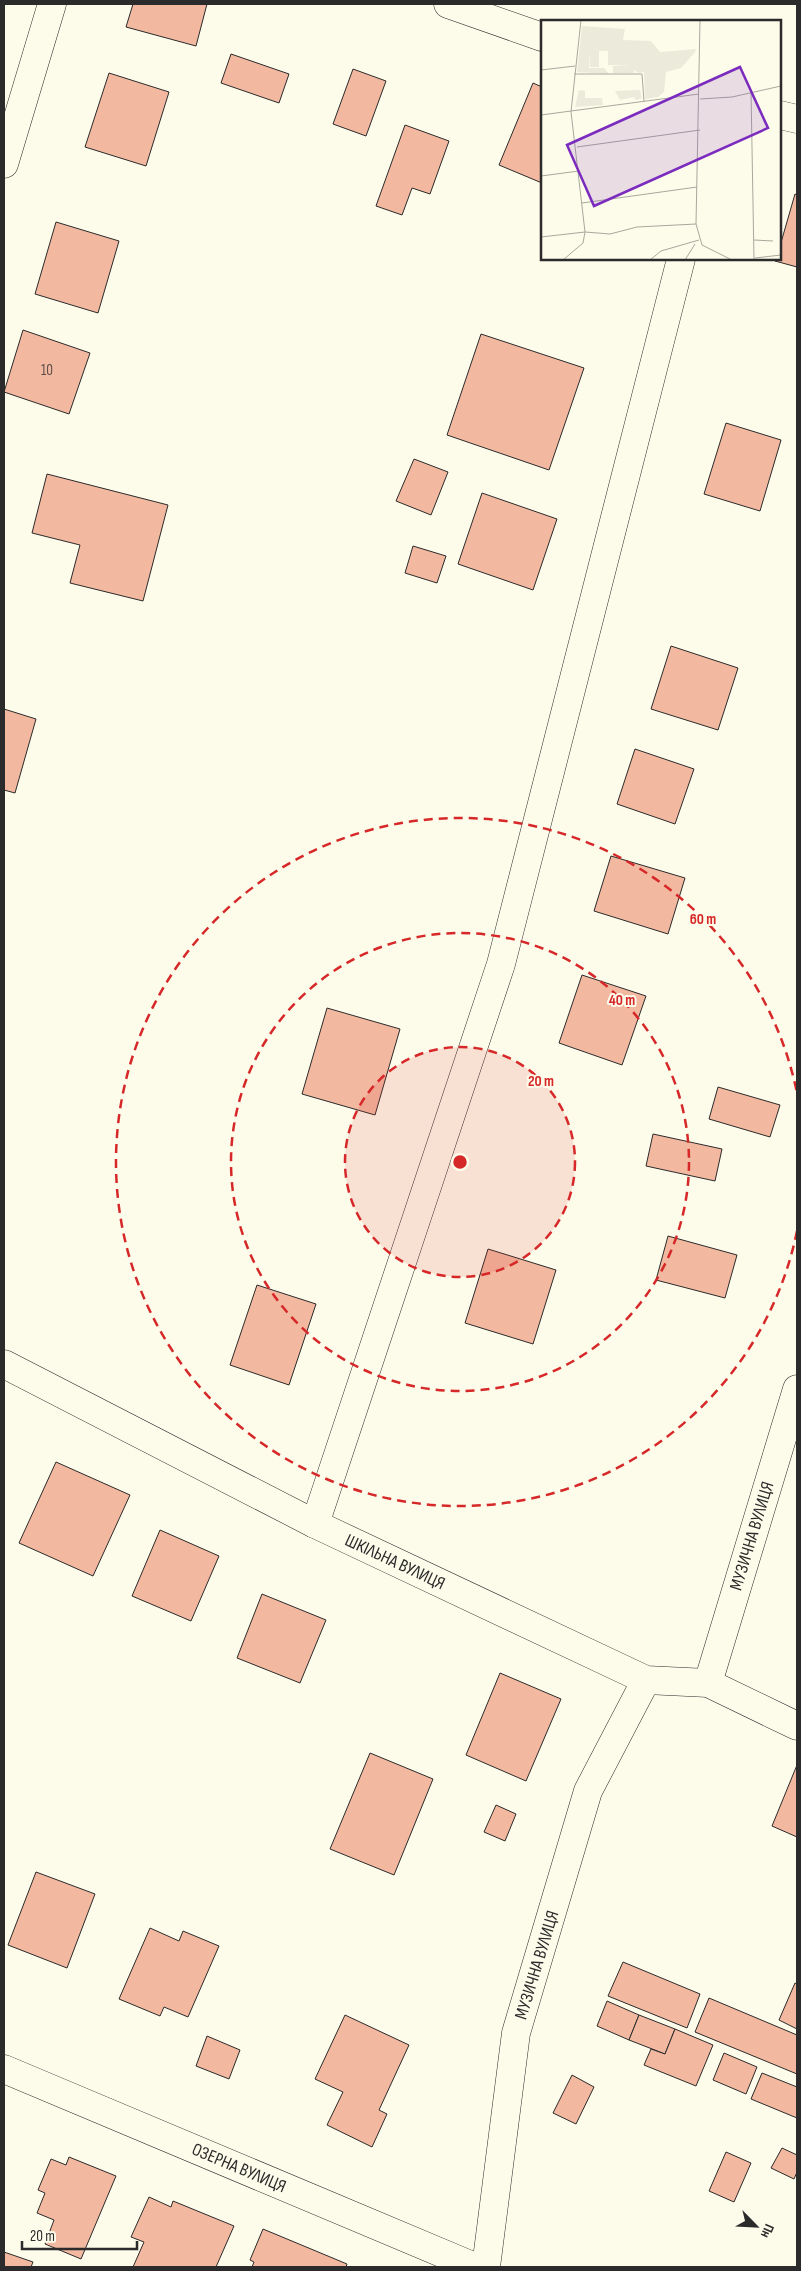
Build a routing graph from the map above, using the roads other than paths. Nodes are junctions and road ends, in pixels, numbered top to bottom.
1 (52, 4) edge
2 (451, 4) edge
3 (541, 36) edge
4 (781, 115) edge
5 (797, 119) edge
6 (4, 164) edge
7 (681, 260) edge
8 (4, 1364) edge
9 (797, 1389) edge
10 (315, 1524) junction
11 (646, 1680) junction
12 (708, 1683) junction
13 (797, 1726) edge
14 (4, 2069) edge
15 (475, 2267) edge
16 (486, 2267) edge

1 - 6 street
2 - 3 street
4 - 5 street
7 - 10 street
8 - 10 street, ШКІЛЬНА ВУЛИЦЯ
9 - 12 street, МУЗИЧНА ВУЛИЦЯ
10 - 11 street, ШКІЛЬНА ВУЛИЦЯ
11 - 12 street, ШКІЛЬНА ВУЛИЦЯ
11 - 16 street, МУЗИЧНА ВУЛИЦЯ
12 - 13 street, ШКІЛЬНА ВУЛИЦЯ
14 - 15 street, ОЗЕРНА ВУЛИЦЯ

